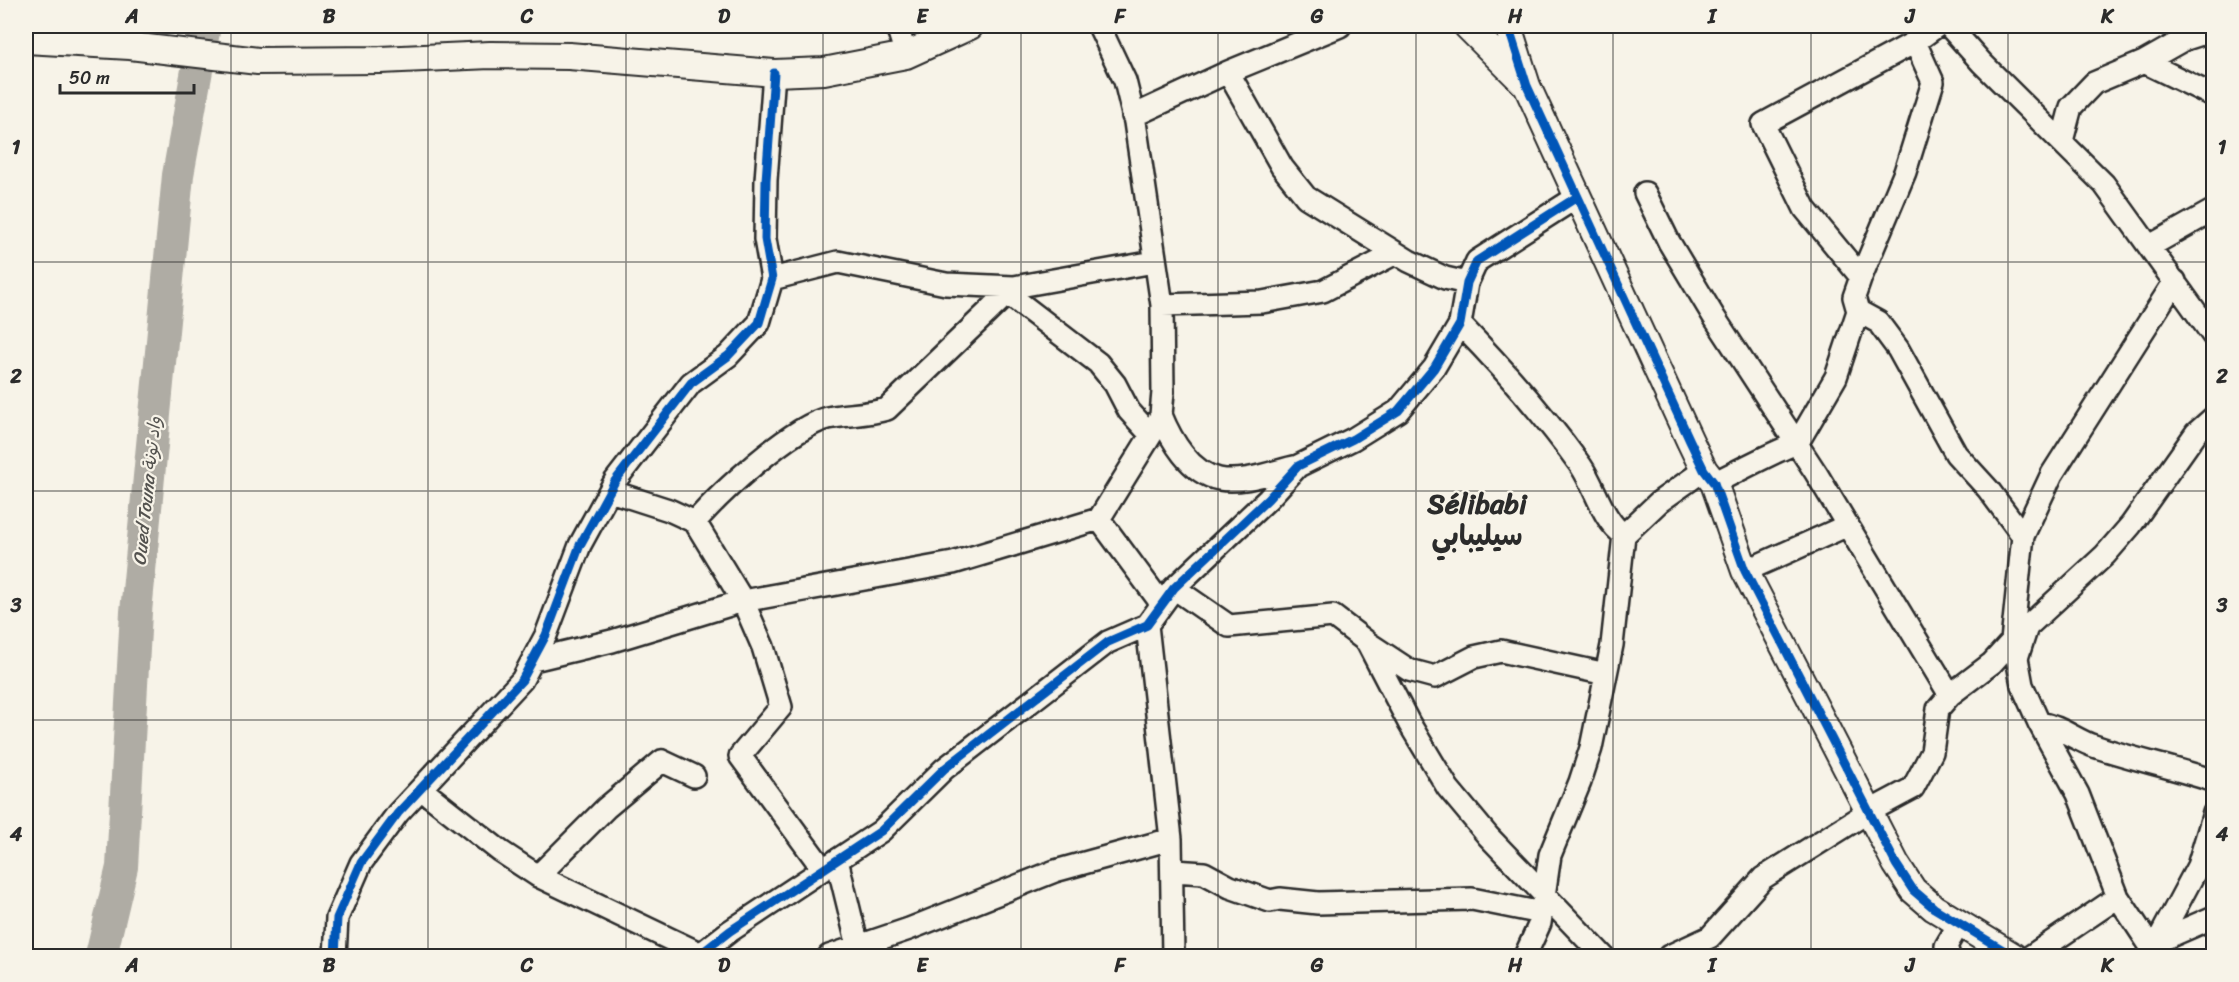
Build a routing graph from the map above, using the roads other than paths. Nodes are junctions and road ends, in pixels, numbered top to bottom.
1 (897, 26) edge
2 (970, 26) edge
3 (1099, 26) edge
4 (1340, 26) edge
5 (1467, 26) edge
6 (1508, 26) edge
7 (1937, 26) edge
8 (1949, 26) edge
9 (2214, 30) edge
10 (26, 40) edge
11 (1915, 42) junction
12 (906, 55) junction
13 (2144, 62) junction
14 (1228, 72) junction
15 (774, 73) junction
16 (1527, 86) junction
17 (2214, 96) edge
18 (1133, 116) junction
19 (2062, 141) junction
20 (1646, 193) dead end
21 (1576, 197) junction
22 (2214, 210) edge
23 (2150, 246) junction
24 (1396, 254) junction
25 (1154, 262) junction
26 (1861, 277) junction
27 (772, 279) junction
28 (2175, 281) junction
29 (1467, 283) junction
30 (1011, 291) junction
31 (1162, 305) junction
32 (1858, 311) junction
33 (1460, 324) junction
34 (2214, 337) edge
35 (1161, 416) junction
36 (2214, 417) edge
37 (1151, 435) junction
38 (1797, 444) junction
39 (1298, 466) junction
40 (1709, 476) junction
41 (610, 491) junction
42 (1099, 519) junction
43 (694, 522) junction
44 (1846, 526) junction
45 (1624, 536) junction
46 (2023, 536) junction
47 (1745, 571) junction
48 (1168, 595) junction
49 (743, 601) junction
50 (2022, 622) junction
51 (1147, 625) junction
52 (1367, 642) junction
53 (533, 660) junction
54 (1992, 663) junction
55 (1606, 674) junction
56 (2022, 685) junction
57 (1950, 695) junction
58 (2039, 723) junction
59 (694, 776) dead end
60 (2214, 781) edge
61 (421, 789) junction
62 (1868, 812) junction
63 (2214, 813) edge
64 (1171, 838) junction
65 (830, 865) junction
66 (1174, 871) junction
67 (538, 876) junction
68 (2118, 897) junction
69 (1544, 903) junction
70 (2214, 917) edge
71 (1959, 924) junction
72 (858, 946) junction
73 (2155, 947) edge
74 (700, 955) edge
75 (335, 957) edge
76 (829, 957) edge
77 (1173, 957) edge
78 (1525, 957) edge
79 (1603, 957) edge
80 (1669, 957) edge
81 (1949, 957) edge
82 (2013, 957) edge
83 (2031, 957) edge

1 - 12 street
2 - 12 street
3 - 18 street
4 - 14 street
5 - 16 street
6 - 16 street
7 - 11 street
8 - 19 street
9 - 13 street
10 - 15 street
11 - 26 street
11 - 26 street
12 - 15 street
13 - 17 street
13 - 19 street
14 - 18 street
14 - 24 street
15 - 27 street
16 - 21 street
18 - 25 street
19 - 23 street
20 - 38 street
21 - 29 street
21 - 40 street
22 - 23 street
23 - 28 street
24 - 29 street
24 - 31 street
25 - 30 street
25 - 31 street
26 - 32 street
27 - 30 street
27 - 41 street
28 - 34 street
28 - 46 street
29 - 33 street
30 - 37 street
30 - 43 street
31 - 35 street
32 - 38 street
32 - 46 street
33 - 39 street
33 - 45 street
35 - 37 street
35 - 39 street
36 - 50 street
37 - 42 street
38 - 40 street
38 - 44 street
39 - 48 street
40 - 45 street
40 - 47 street
41 - 43 street
41 - 53 street
42 - 48 street
42 - 49 street
43 - 49 street
44 - 47 street
44 - 57 street
45 - 55 street
46 - 50 street
47 - 62 street
48 - 51 street
48 - 52 street
49 - 53 street
49 - 65 street
50 - 54 street
50 - 56 street
51 - 64 street
51 - 65 street
52 - 55 street
52 - 69 street
53 - 61 street
54 - 56 street
54 - 57 street
55 - 69 street
56 - 58 street
57 - 62 street
58 - 60 street
58 - 68 street
59 - 67 street
61 - 67 street
61 - 75 street
62 - 71 street
62 - 80 street
63 - 73 street
64 - 66 street
64 - 72 street
65 - 72 street
65 - 74 street
66 - 69 street
66 - 77 street
67 - 74 street
68 - 73 street
68 - 83 street
69 - 78 street
69 - 79 street
70 - 73 street
71 - 81 street
71 - 82 street
72 - 76 street

